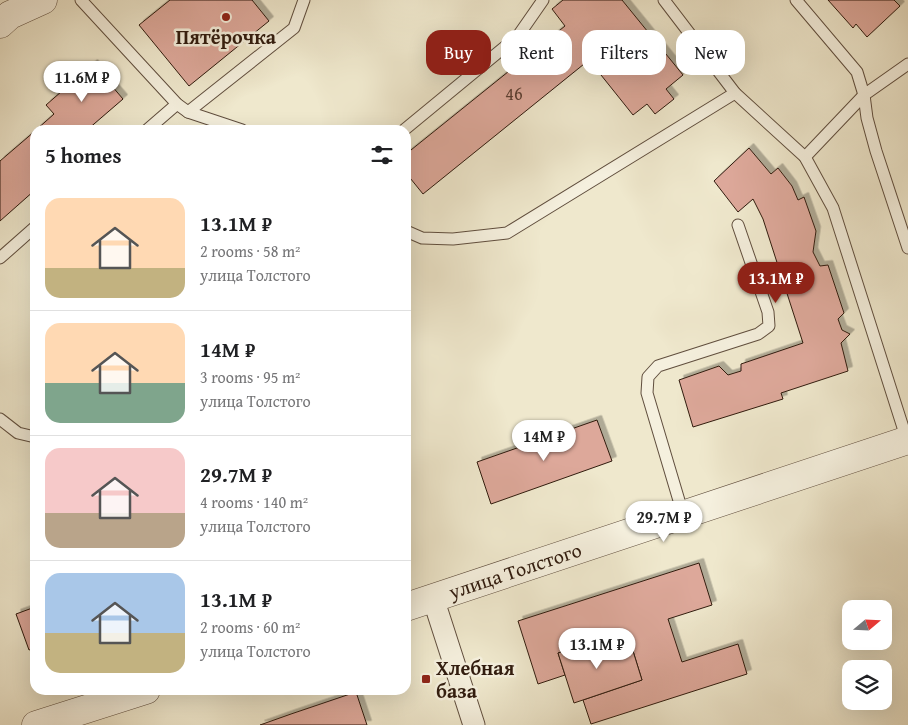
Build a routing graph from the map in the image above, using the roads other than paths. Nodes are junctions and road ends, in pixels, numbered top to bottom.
1 (44, 0) edge
2 (81, 0) edge
3 (304, 0) edge
4 (542, 0) edge
5 (664, 0) edge
6 (796, 0) edge
7 (0, 24) edge
8 (908, 64) edge
9 (735, 93) junction
10 (864, 95) junction
11 (177, 104) junction
12 (188, 112) junction
13 (153, 125) edge
14 (227, 125) edge
15 (410, 125) edge
16 (805, 157) junction
17 (738, 225) dead end
18 (30, 231) edge
19 (411, 234) edge
20 (908, 248) edge
21 (0, 258) edge
22 (0, 419) edge
23 (30, 436) edge
24 (908, 440) edge
25 (683, 514) junction
26 (433, 598) junction
27 (411, 605) edge
28 (130, 695) edge
29 (36, 725) edge
30 (474, 725) edge

1 - 7 street
2 - 11 lane
3 - 12 lane
4 - 15 lane
5 - 9 lane
6 - 10 lane
8 - 10 lane
9 - 16 lane
9 - 19 lane
10 - 16 lane
10 - 20 lane
11 - 12 lane
11 - 13 lane
12 - 14 lane
16 - 24 lane
17 - 25 lane
18 - 21 lane
22 - 23 lane
24 - 25 street, улица Толстого
25 - 26 street, улица Толстого
26 - 27 street, улица Толстого
26 - 30 street
28 - 29 street

